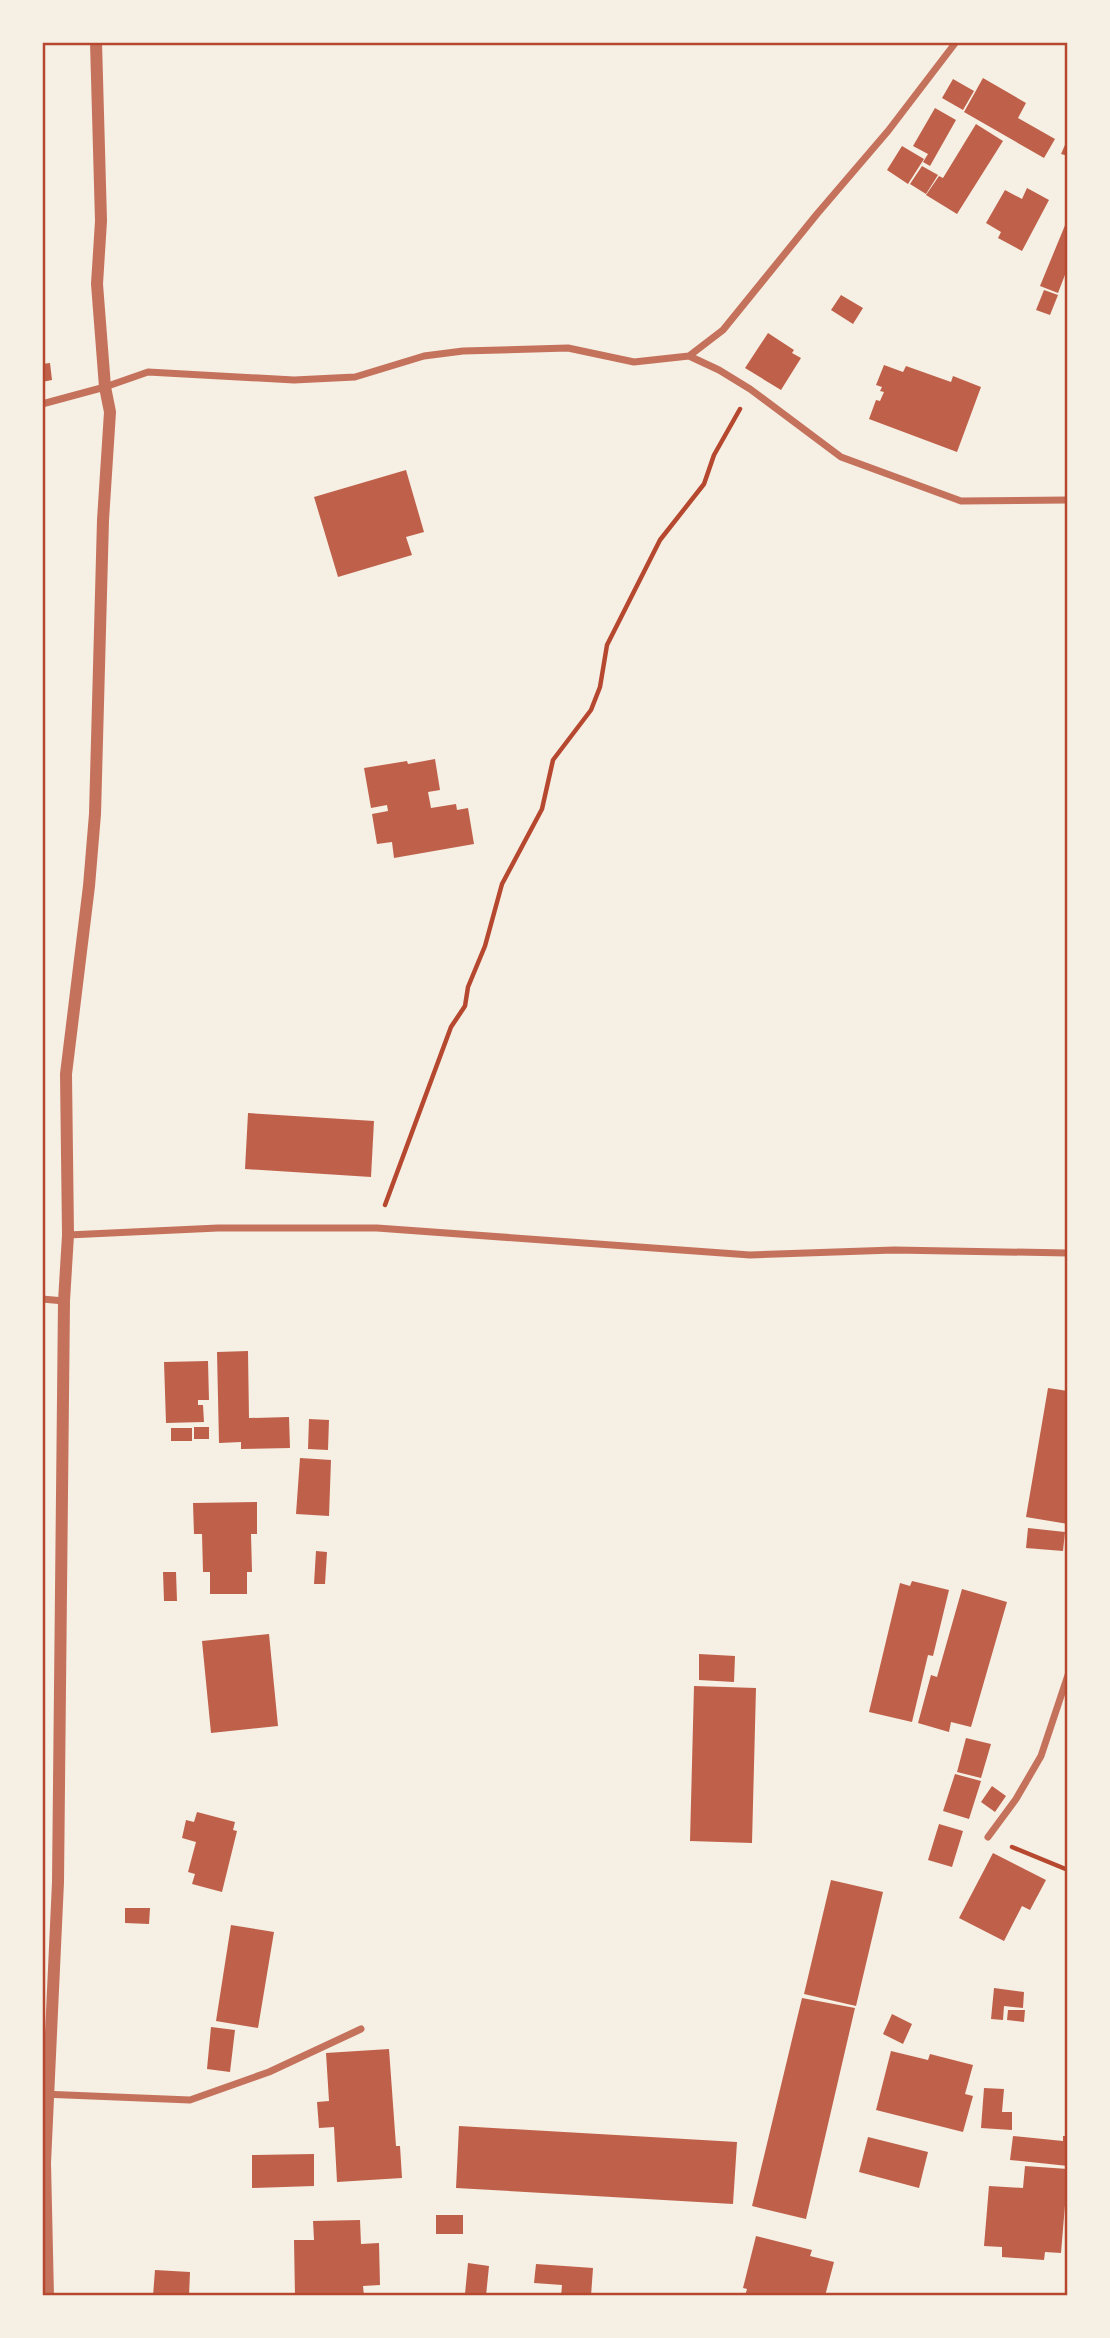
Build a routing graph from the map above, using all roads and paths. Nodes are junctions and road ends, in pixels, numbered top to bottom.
1 (96, 42) edge
2 (956, 42) edge
3 (688, 355) junction
4 (105, 387) junction
5 (750, 390) junction
6 (42, 404) edge
7 (1068, 500) edge
8 (377, 1228) junction
9 (68, 1235) junction
10 (1068, 1253) edge
11 (42, 1298) edge
12 (64, 1301) junction
13 (1068, 1675) edge
14 (988, 1837) joint
15 (1068, 1870) edge
16 (361, 2029) dead end
17 (45, 2094) edge
18 (48, 2296) edge

1 - 4 street
2 - 3 street
3 - 4 street
3 - 5 street
4 - 6 street
4 - 9 street
5 - 7 street
5 - 8 path
8 - 9 street
8 - 10 street
9 - 12 street
11 - 12 street
12 - 17 street
13 - 14 street
14 - 15 path
16 - 17 street
17 - 18 street

